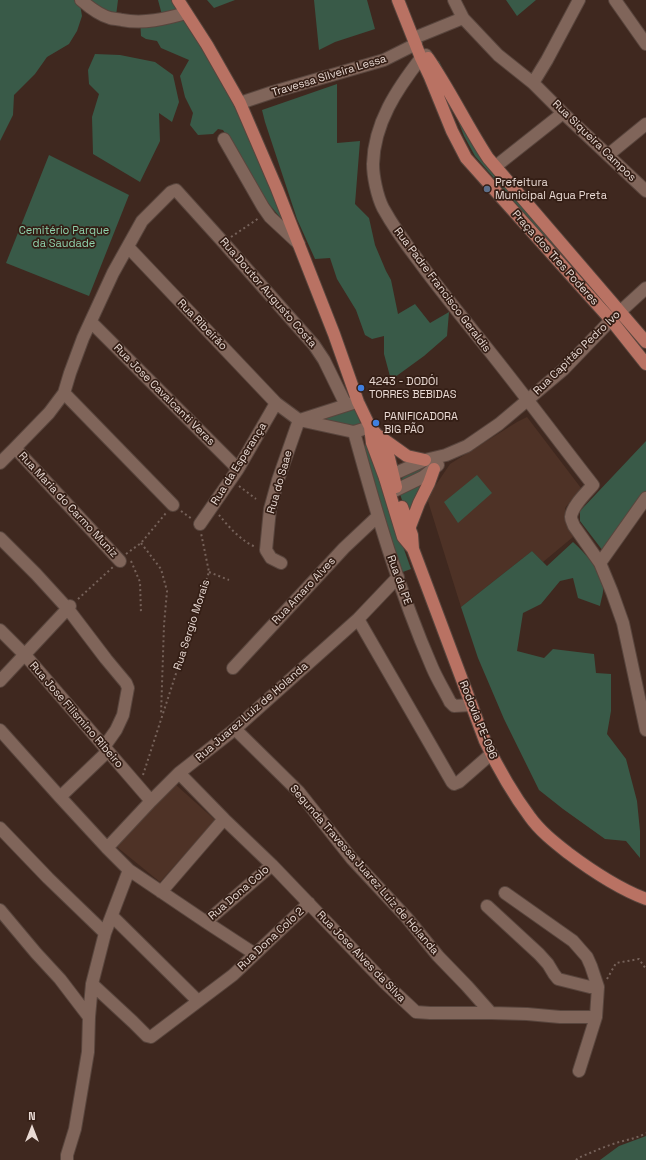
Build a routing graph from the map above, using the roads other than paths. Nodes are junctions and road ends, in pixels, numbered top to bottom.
1 (81, 0) edge
2 (178, 0) edge
3 (398, 0) edge
4 (454, 0) edge
5 (580, 0) edge
6 (616, 0) edge
7 (186, 13) junction
8 (463, 18) junction
9 (646, 44) edge
10 (419, 49) junction
11 (533, 83) junction
12 (240, 103) junction
13 (563, 113) junction
14 (646, 124) edge
15 (224, 139) dead end
16 (608, 155) junction
17 (496, 166) junction
18 (646, 191) edge
19 (299, 244) junction
20 (128, 247) junction
21 (646, 288) edge
22 (620, 311) junction
23 (611, 320) junction
24 (91, 322) junction
25 (646, 342) edge
26 (646, 364) edge
27 (64, 393) junction
28 (527, 400) junction
29 (358, 402) junction
30 (276, 403) junction
31 (346, 405) junction
32 (299, 420) junction
33 (374, 431) junction
34 (354, 432) junction
35 (15, 448) junction
36 (446, 455) junction
37 (425, 460) junction
38 (0, 463) edge
39 (434, 469) junction
40 (234, 474) junction
41 (389, 477) junction
42 (393, 491) junction
43 (646, 498) edge
44 (173, 505) road end
45 (378, 516) junction
46 (200, 524) road end
47 (409, 529) junction
48 (0, 538) edge
49 (413, 549) junction
50 (124, 557) road end
51 (281, 563) dead end
52 (600, 563) junction
53 (398, 578) junction
54 (69, 608) junction
55 (358, 620) junction
56 (0, 630) edge
57 (25, 655) junction
58 (233, 668) dead end
59 (0, 681) edge
60 (471, 705) junction
61 (646, 727) edge
62 (235, 729) junction
63 (0, 730) edge
64 (106, 749) junction
65 (491, 754) junction
66 (179, 773) junction
67 (60, 797) junction
68 (147, 797) junction
69 (224, 819) junction
70 (1, 831) edge
71 (107, 848) junction
72 (272, 864) junction
73 (129, 870) junction
74 (161, 892) junction
75 (505, 893) dead end
76 (646, 899) edge
77 (309, 903) junction
78 (487, 906) dead end
79 (0, 910) edge
80 (112, 916) junction
81 (206, 922) junction
82 (105, 933) junction
83 (255, 954) junction
84 (92, 984) junction
85 (598, 987) junction
86 (198, 1001) junction
87 (490, 1013) junction
88 (89, 1017) junction
89 (596, 1017) junction
90 (579, 1070) dead end
91 (67, 1160) edge

1 - 7 street
2 - 7 main road
3 - 10 main road
4 - 8 street
5 - 11 street
6 - 9 street
7 - 12 main road
8 - 10 street
8 - 11 street
10 - 12 street, Travessa Silveira Lessa
10 - 17 main road, Praça dos Tres Poderes
10 - 23 main road, Praça dos Tres Poderes
10 - 28 street, Rua Padre Francisco Geraldis
11 - 13 street, Rua Siqueira Campos
12 - 19 main road
13 - 16 street, Rua Siqueira Campos
13 - 17 street
14 - 16 street
15 - 19 street
16 - 18 street, Rua Siqueira Campos
17 - 22 main road, Praça dos Tres Poderes
19 - 29 main road
20 - 24 street
20 - 30 street, Rua Ribeirão
20 - 31 street, Rua Doutor Augusto Costa
21 - 22 street, Rua Capitão Pedro Ivo
22 - 23 street, Rua Capitão Pedro Ivo
22 - 25 main road, Praça dos Tres Poderes
23 - 26 main road, Praça dos Tres Poderes
23 - 28 street, Rua Capitão Pedro Ivo
24 - 27 street
24 - 40 street, Rua Jose Cavalcanti Veras
27 - 35 street
27 - 44 street
28 - 36 street, Rua Capitão Pedro Ivo
28 - 52 street, Rua Padre Francisco Geraldis
29 - 31 street
29 - 33 main road
30 - 32 street, Rua Ribeirão
30 - 40 street, Rua da Esperança
31 - 32 street
32 - 34 street
32 - 51 street, Rua do Saae
33 - 34 street
33 - 37 main road
33 - 41 main road
34 - 45 street, Rua da PE
35 - 38 street
35 - 50 street, Rua Maria do Carmo Muniz
36 - 37 street, Rua Capitão Pedro Ivo
36 - 39 street, Rua Capitão Pedro Ivo
37 - 41 street, Rua Capitão Pedro Ivo
39 - 42 street, Rua Capitão Pedro Ivo
39 - 47 main road
40 - 46 street, Rua da Esperança
41 - 42 main road
42 - 47 main road
42 - 49 main road
43 - 52 street
45 - 53 street, Rua da PE
45 - 58 street, Rua Amaro Alves
47 - 49 main road
48 - 54 street
49 - 60 main road, Rodovia PE-096
52 - 61 street
53 - 55 street, Rua Juarez Luiz de Holanda
53 - 60 street, Rua da PE
54 - 57 street
54 - 64 street
55 - 62 street, Rua Juarez Luiz de Holanda
55 - 65 street
56 - 57 street, Rua Jose Filismino Ribeiro
57 - 59 street
57 - 64 street, Rua Jose Filismino Ribeiro
60 - 65 main road, Rodovia PE-096
62 - 66 street, Rua Juarez Luiz de Holanda
62 - 87 street, Segunda Travessa Juarez Luiz de Holanda
63 - 67 street
64 - 67 street
64 - 68 street, Rua Jose Filismino Ribeiro
65 - 76 main road, Rodovia PE-096
66 - 68 street, Rua Juarez Luiz de Holanda
66 - 69 street, Rua Jose Alves da Silva
67 - 71 street
68 - 71 street, Rua Juarez Luiz de Holanda
69 - 72 street, Rua Jose Alves da Silva
69 - 74 street
70 - 82 street
71 - 73 street
72 - 77 street, Rua Jose Alves da Silva
72 - 81 street, Rua Dona Colo
73 - 74 street
73 - 80 street
74 - 81 street
75 - 85 street
77 - 83 street, Rua Dona Colo 2
77 - 87 street, Rua Jose Alves da Silva
78 - 85 street
79 - 88 street
80 - 82 street
80 - 86 street
81 - 83 street
82 - 84 street
83 - 86 street, Rua Dona Colo 2
84 - 86 street, Rua Dona Colo 2
84 - 88 street
85 - 89 street
87 - 89 street, Rua Jose Alves da Silva
88 - 91 street
89 - 90 street

